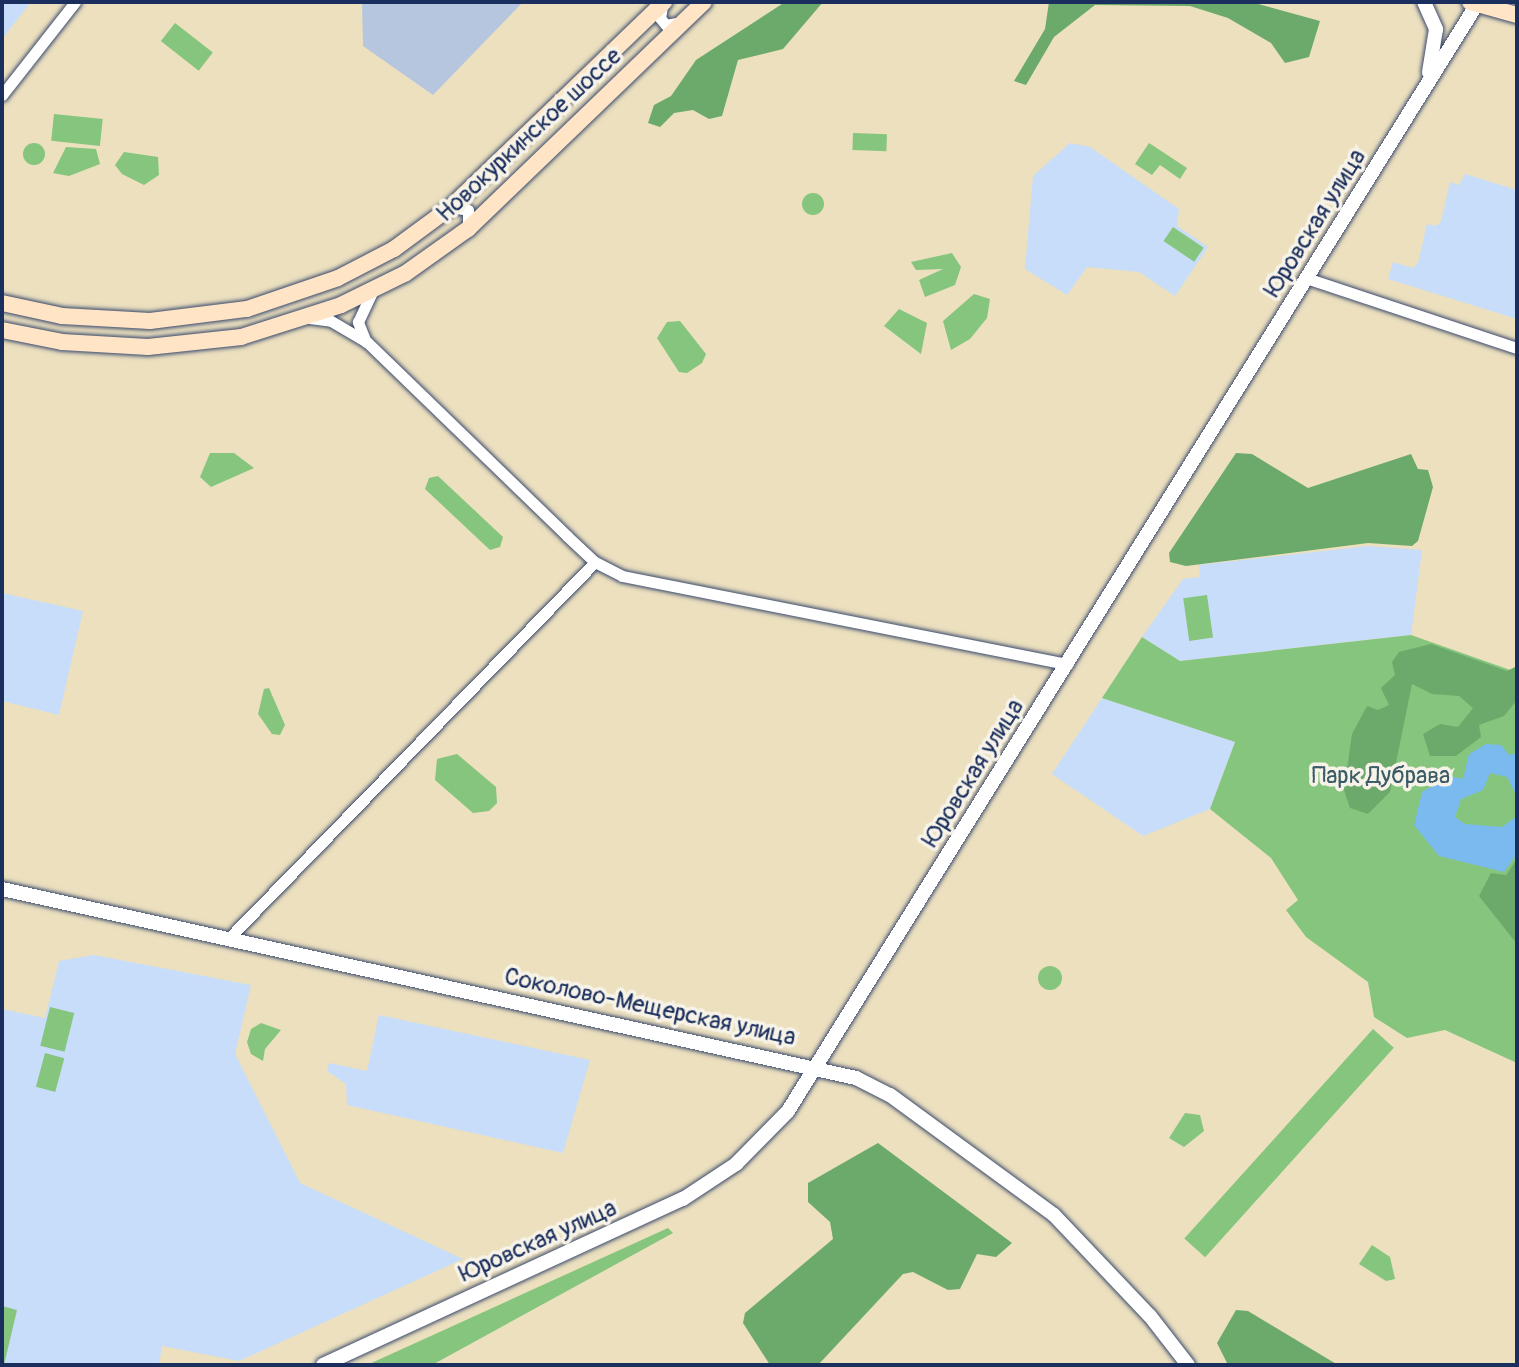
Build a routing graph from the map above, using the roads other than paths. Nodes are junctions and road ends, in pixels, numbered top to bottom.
1 (75, 2) edge
2 (664, 2) edge
3 (704, 2) edge
4 (1424, 2) edge
5 (1475, 3) edge
6 (1517, 15) edge
7 (684, 21) junction
8 (1423, 92) junction
9 (2, 95) edge
10 (451, 207) junction
11 (468, 229) junction
12 (1306, 278) junction
13 (373, 290) junction
14 (2, 303) edge
15 (309, 318) junction
16 (2, 330) edge
17 (367, 342) junction
18 (1517, 348) edge
19 (595, 562) junction
20 (1067, 664) junction
21 (2, 889) edge
22 (228, 939) junction
23 (818, 1066) junction
24 (323, 1365) edge
25 (1188, 1365) edge

1 - 9 street
2 - 7 street
2 - 10 main road, Новокуркинское шоссе
3 - 7 main road, Новокуркинское шоссе
4 - 8 street
5 - 6 main road
5 - 8 street, Юровская улица
7 - 11 main road, Новокуркинское шоссе
8 - 12 street, Юровская улица
10 - 11 street
10 - 14 main road, Новокуркинское шоссе
11 - 13 main road, Новокуркинское шоссе
12 - 18 street
12 - 20 street, Юровская улица
13 - 15 main road, Новокуркинское шоссе
13 - 17 street
15 - 16 main road, Новокуркинское шоссе
15 - 17 street
17 - 19 street
19 - 20 street
19 - 22 street
20 - 23 street, Юровская улица
21 - 22 street, Соколово-Мещерская улица
22 - 23 street, Соколово-Мещерская улица
23 - 24 street, Юровская улица
23 - 25 street, Соколово-Мещерская улица

